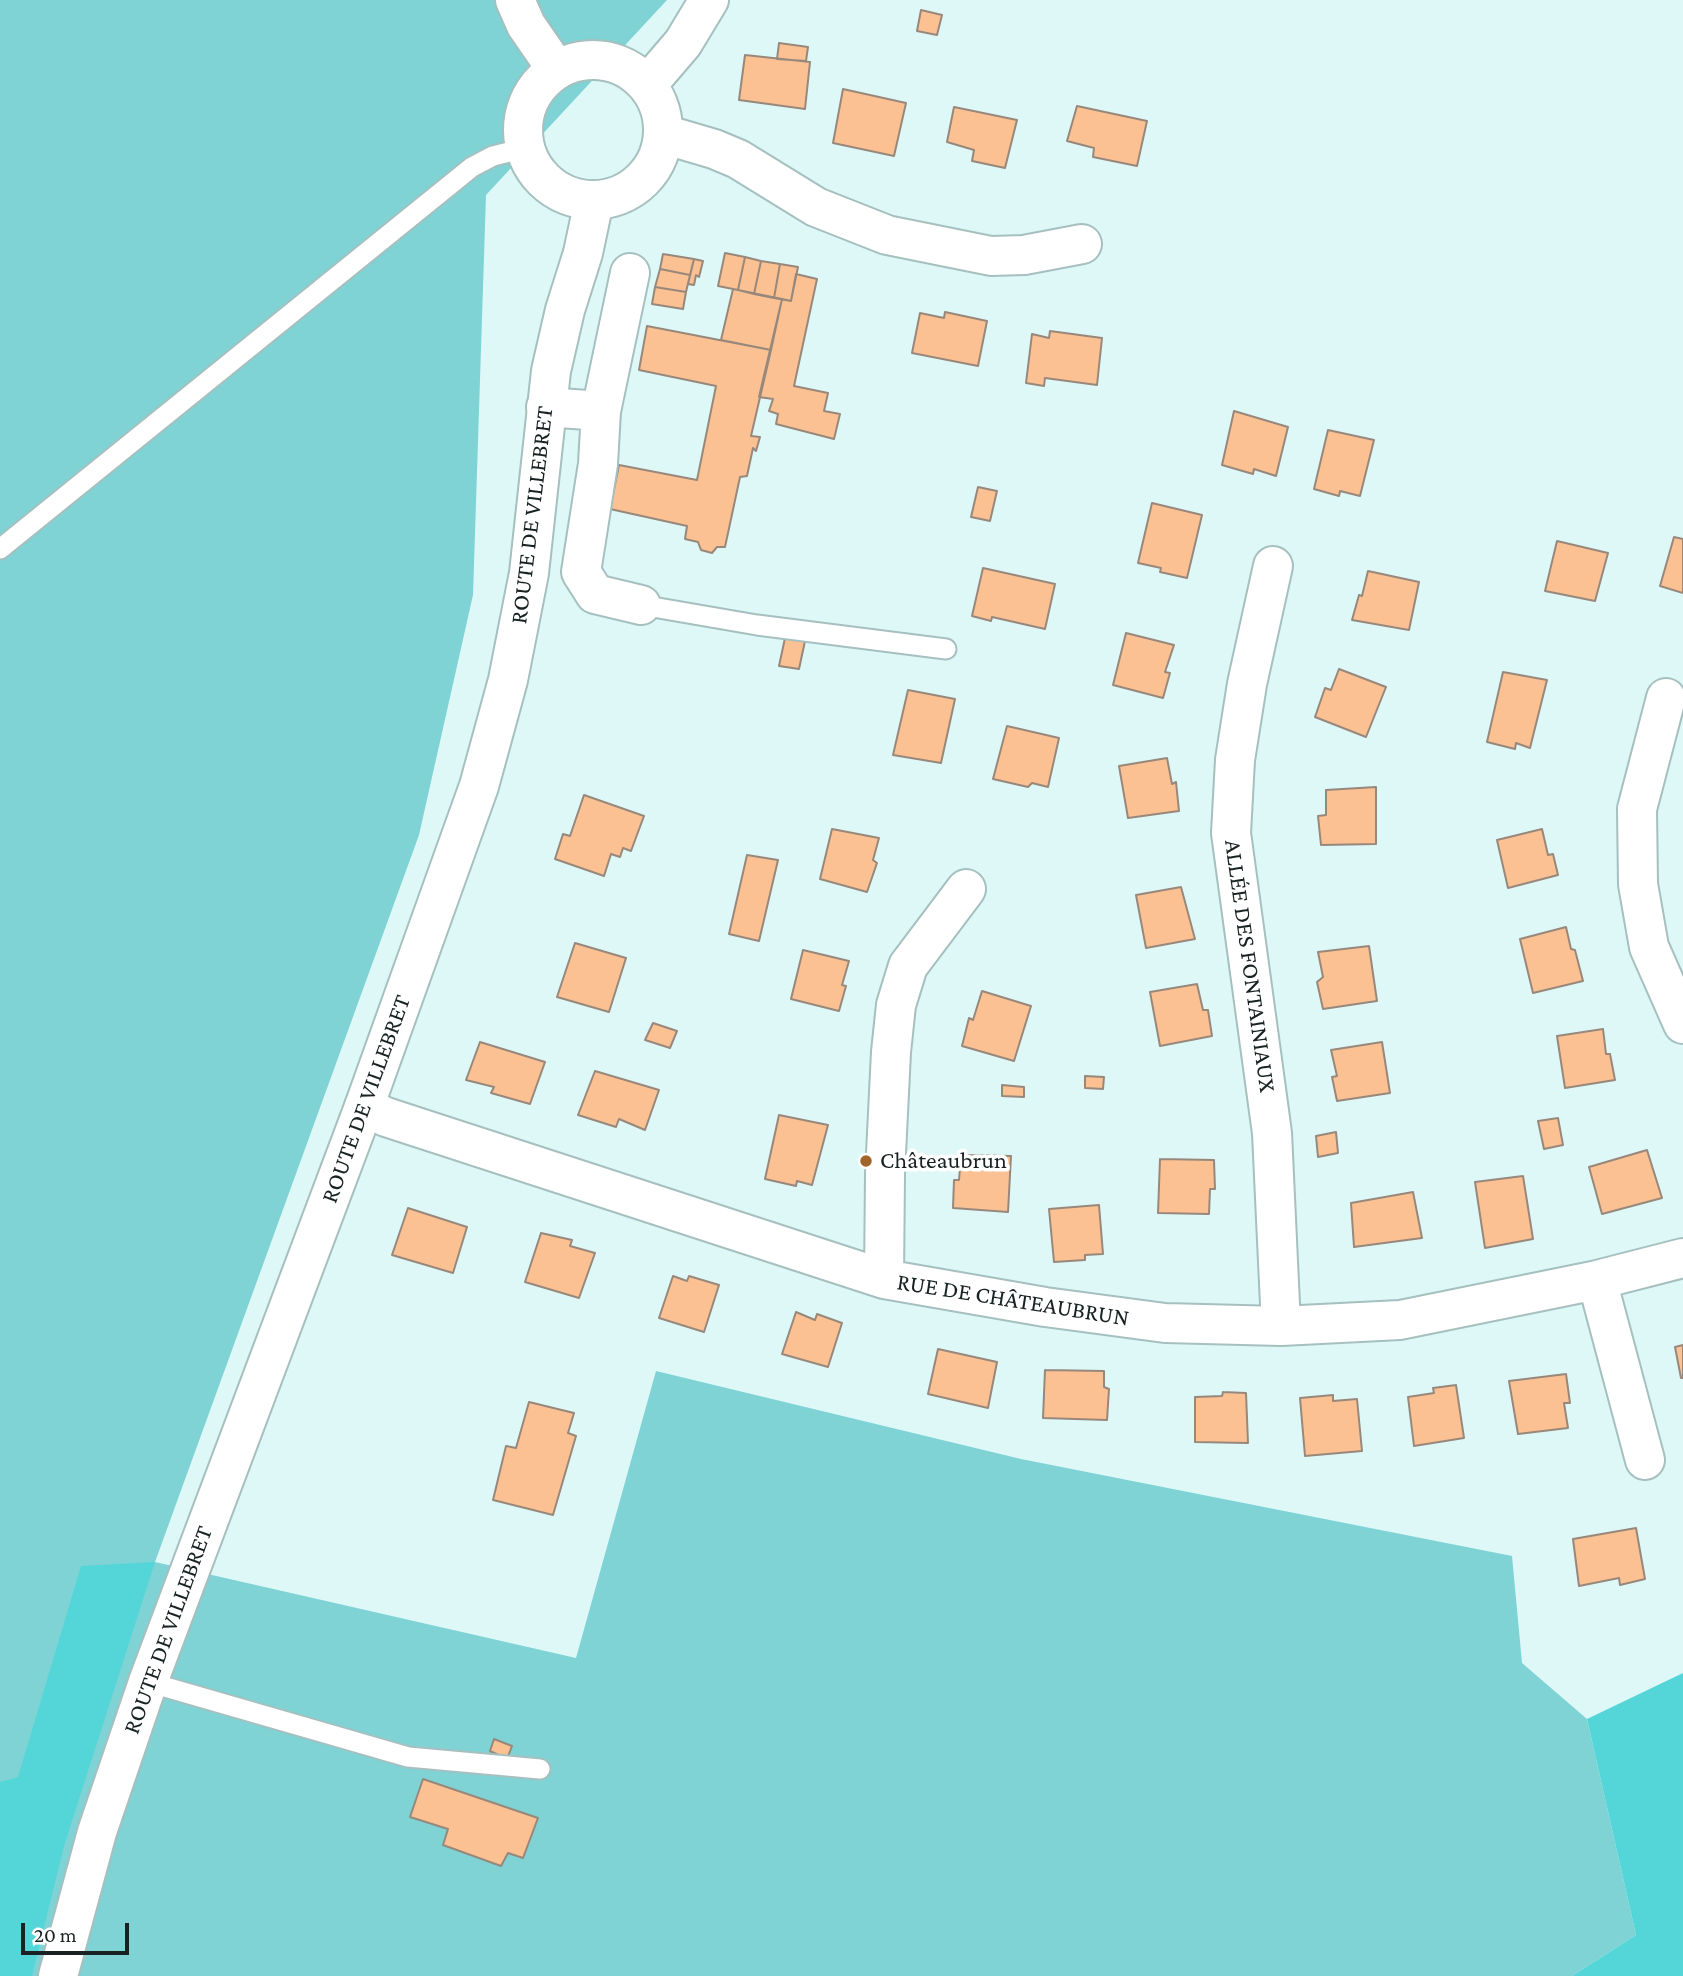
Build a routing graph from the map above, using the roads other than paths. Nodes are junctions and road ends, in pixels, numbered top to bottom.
1 (515, 0) edge
2 (709, 0) edge
3 (557, 70) junction
4 (647, 85) junction
5 (663, 134) junction
6 (525, 148) junction
7 (594, 201) junction
8 (1082, 244) dead end
9 (630, 273) dead end
10 (546, 407) junction
11 (601, 411) junction
12 (0, 549) edge
13 (1273, 566) dead end
14 (641, 605) joint
15 (946, 649) dead end
16 (1666, 698) dead end
17 (966, 889) dead end
18 (1683, 1024) edge
19 (364, 1107) junction
20 (1683, 1258) edge
21 (884, 1279) junction
22 (1597, 1280) junction
23 (1281, 1326) junction
24 (1645, 1460) dead end
25 (148, 1682) junction
26 (540, 1769) dead end
27 (58, 1976) edge

1 - 3 street
2 - 4 street
3 - 4 street
3 - 6 street
4 - 5 street
5 - 7 street
5 - 8 street
6 - 7 street
6 - 12 lane
7 - 10 street, ROUTE DE VILLEBRET
9 - 11 street
10 - 11 street
10 - 19 street, ROUTE DE VILLEBRET
11 - 14 street
13 - 23 street, ALLÉE DES FONTAINIAUX
14 - 15 lane
16 - 18 street
17 - 21 street
19 - 21 street, RUE DE CHÂTEAUBRUN
19 - 25 street, ROUTE DE VILLEBRET
20 - 22 street, RUE DE CHÂTEAUBRUN
21 - 23 street, RUE DE CHÂTEAUBRUN
22 - 23 street, RUE DE CHÂTEAUBRUN
22 - 24 street
25 - 26 lane
25 - 27 street, ROUTE DE VILLEBRET

